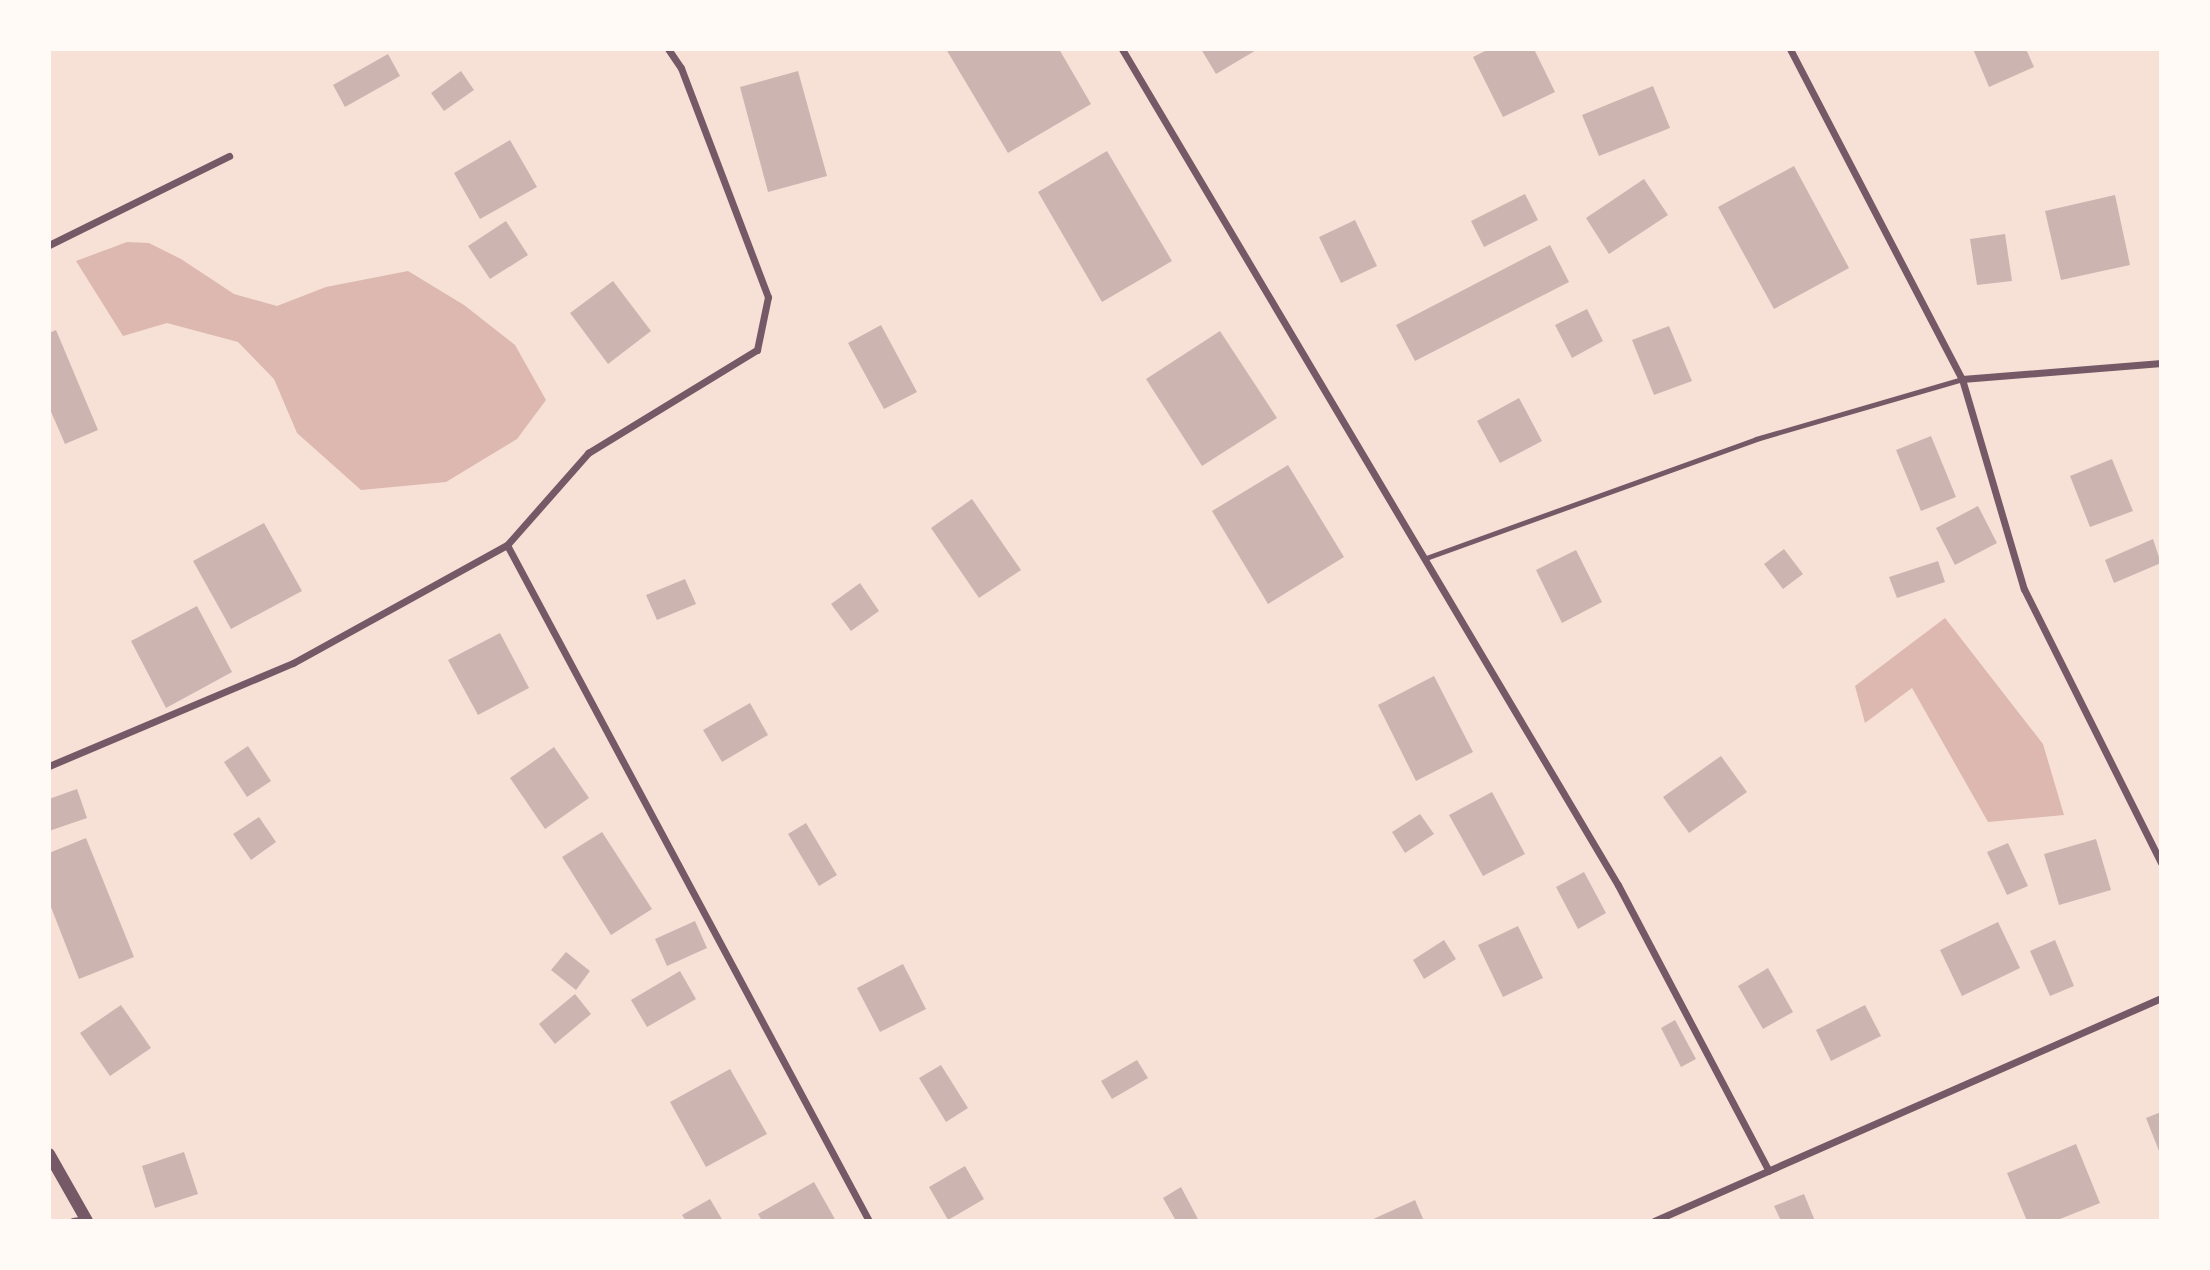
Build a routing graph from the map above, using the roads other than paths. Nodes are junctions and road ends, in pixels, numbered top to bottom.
1 (668, 49) edge
2 (1122, 49) edge
3 (1790, 49) edge
4 (229, 156) dead end
5 (49, 245) edge
6 (2161, 363) edge
7 (1962, 379) junction
8 (507, 545) junction
9 (1426, 558) junction
10 (49, 766) edge
11 (2161, 863) edge
12 (2161, 998) edge
13 (49, 1154) edge
14 (1769, 1171) junction
15 (82, 1220) edge
16 (869, 1221) edge
17 (1654, 1221) edge

1 - 8 street
2 - 9 street
3 - 7 street
4 - 5 street
6 - 7 street
7 - 9 lane
7 - 11 street
8 - 10 street
8 - 16 street
9 - 14 street
12 - 14 street
13 - 15 street
14 - 17 street

